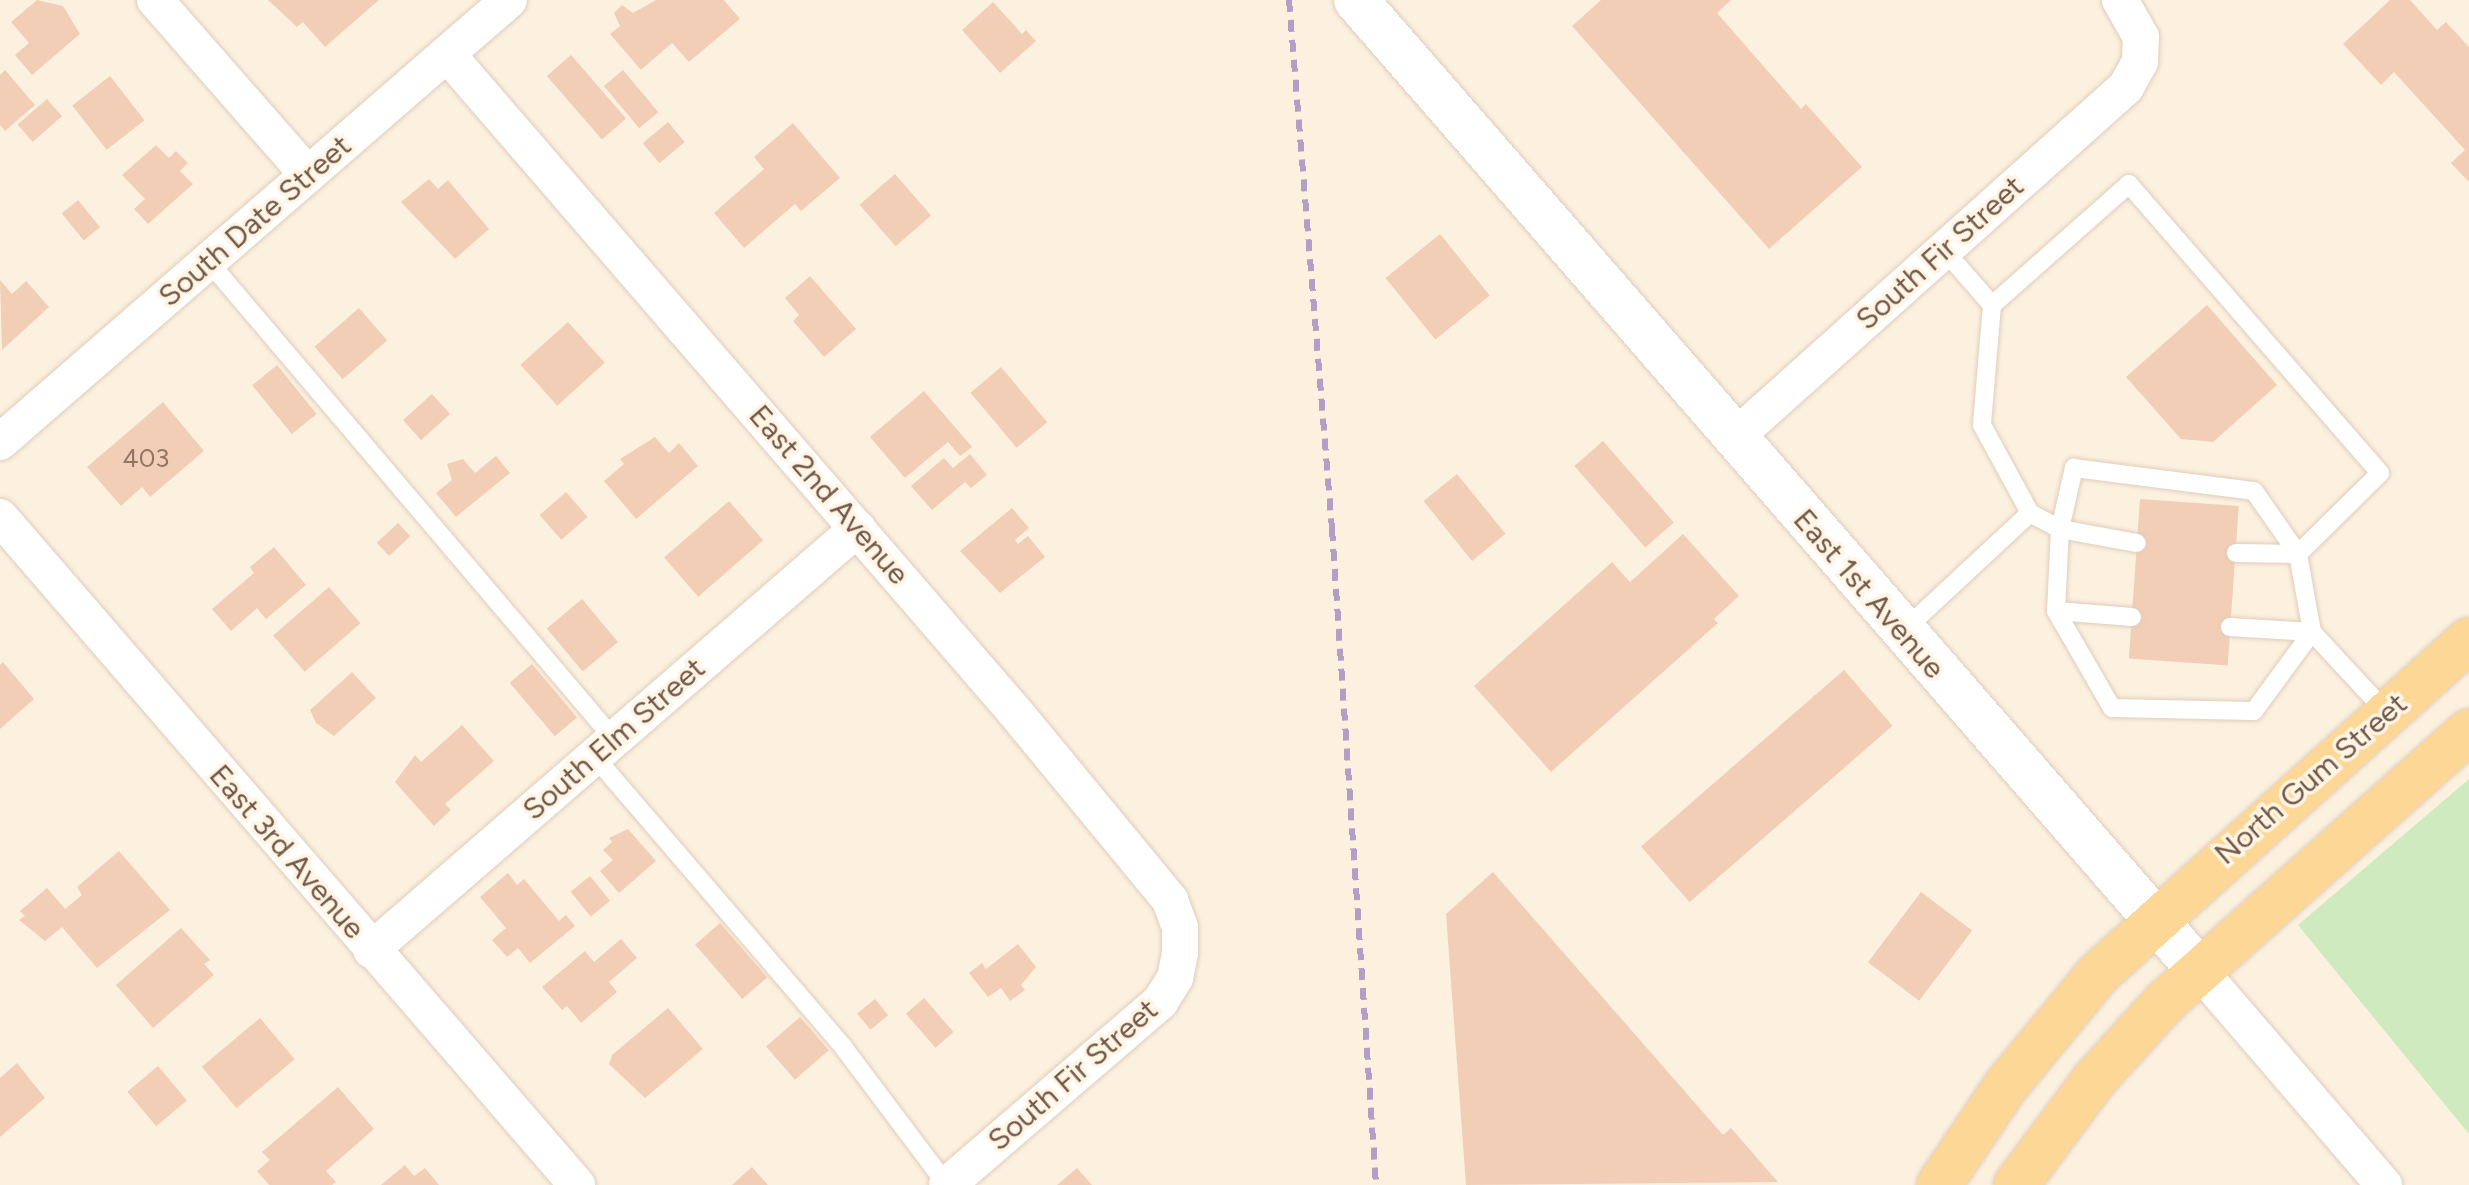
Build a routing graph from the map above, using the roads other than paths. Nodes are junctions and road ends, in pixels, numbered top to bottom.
1 (155, 0) edge
2 (509, 0) edge
3 (1356, 0) edge
4 (2120, 0) edge
5 (447, 54) junction
6 (308, 175) junction
7 (1943, 249) junction
8 (209, 262) junction
9 (1992, 305) junction
10 (1733, 439) junction
11 (0, 442) edge
12 (2030, 513) junction
13 (0, 517) edge
14 (858, 528) junction
15 (2060, 529) junction
16 (2137, 543) dead end
17 (2236, 553) dead end
18 (2298, 554) junction
19 (2056, 611) junction
20 (2132, 617) dead end
21 (2230, 627) dead end
22 (1903, 632) junction
23 (2312, 632) junction
24 (2469, 640) edge
25 (2386, 712) junction
26 (2469, 731) edge
27 (604, 748) junction
28 (2154, 918) junction
29 (371, 950) junction
30 (1180, 953) joint
31 (2199, 970) junction
32 (577, 1185) edge
33 (947, 1185) edge
34 (1939, 1185) edge
35 (2016, 1185) edge
36 (2384, 1185) edge

1 - 6 street
2 - 5 street, South Date Street
3 - 10 main road, East 1st Avenue
4 - 7 street, South Fir Street
5 - 6 street, South Date Street
5 - 14 street, East 2nd Avenue
6 - 8 street, South Date Street
7 - 9 lane
7 - 10 street, South Fir Street
8 - 11 street, South Date Street
8 - 27 lane
9 - 12 lane
9 - 18 lane
10 - 22 main road, East 1st Avenue
12 - 15 lane
12 - 22 lane
13 - 29 street, East 3rd Avenue
14 - 27 street, South Elm Street
14 - 30 street, East 2nd Avenue
15 - 16 lane
15 - 18 lane
15 - 19 lane
17 - 18 lane
18 - 23 lane
19 - 20 lane
19 - 23 lane
21 - 23 lane
22 - 28 main road, East 1st Avenue
23 - 25 lane
24 - 25 main road, North Gum Street
25 - 28 main road, North Gum Street
26 - 31 main road
27 - 29 street, South Elm Street
27 - 33 lane
28 - 31 main road, East 1st Avenue
28 - 34 main road, North Gum Street
29 - 32 street, East 3rd Avenue
30 - 33 street, South Fir Street
31 - 35 main road
31 - 36 street, East 1st Avenue

